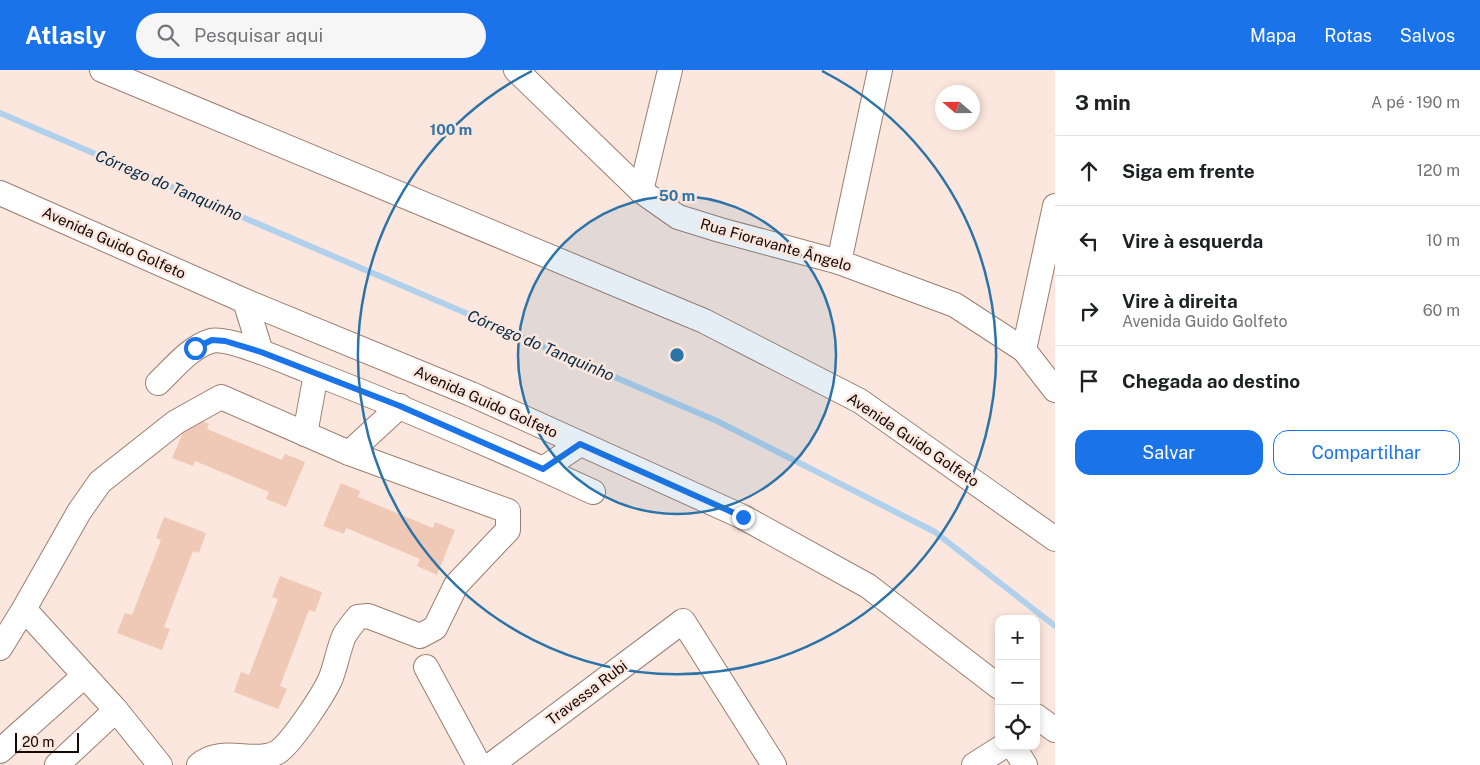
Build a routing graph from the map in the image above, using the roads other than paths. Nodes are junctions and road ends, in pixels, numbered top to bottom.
1 (102, 70) edge
2 (516, 70) edge
3 (670, 70) edge
4 (880, 70) edge
5 (641, 191) junction
6 (0, 193) edge
7 (1055, 206) edge
8 (839, 262) junction
9 (245, 301) junction
10 (1024, 350) junction
11 (261, 352) junction
12 (316, 374) junction
13 (158, 383) dead end
14 (1053, 385) edge
15 (400, 406) junction
16 (305, 434) junction
17 (580, 444) junction
18 (349, 454) junction
19 (543, 469) junction
20 (593, 492) dead end
21 (1055, 539) edge
22 (24, 609) junction
23 (0, 648) edge
24 (426, 667) dead end
25 (84, 676) junction
26 (995, 684) edge
27 (116, 710) junction
28 (998, 750) edge
29 (1016, 750) edge
30 (0, 751) edge
31 (57, 765) edge
32 (160, 765) edge
33 (199, 765) edge
34 (479, 765) edge
35 (491, 765) edge
36 (774, 765) edge
37 (974, 765) edge
38 (1025, 765) edge

1 - 21 street, Avenida Guido Golfeto
2 - 5 street, Rua Fioravante Ângelo
3 - 5 street
4 - 8 street
5 - 8 street, Rua Fioravante Ângelo
6 - 9 street, Avenida Guido Golfeto
7 - 10 street
8 - 10 street, Rua Fioravante Ângelo
9 - 11 street
9 - 17 street, Avenida Guido Golfeto
10 - 14 street, Rua Fioravante Ângelo
11 - 12 street
11 - 13 street
12 - 15 street
12 - 16 street
15 - 18 street
15 - 19 street
16 - 18 street
16 - 22 street
17 - 19 street
17 - 26 street, Avenida Guido Golfeto
18 - 33 street
19 - 20 street
22 - 23 street
22 - 25 street
24 - 34 street
25 - 27 street
25 - 30 street
27 - 31 street
27 - 32 street
28 - 37 street
29 - 38 street
35 - 36 street, Travessa Rubi

